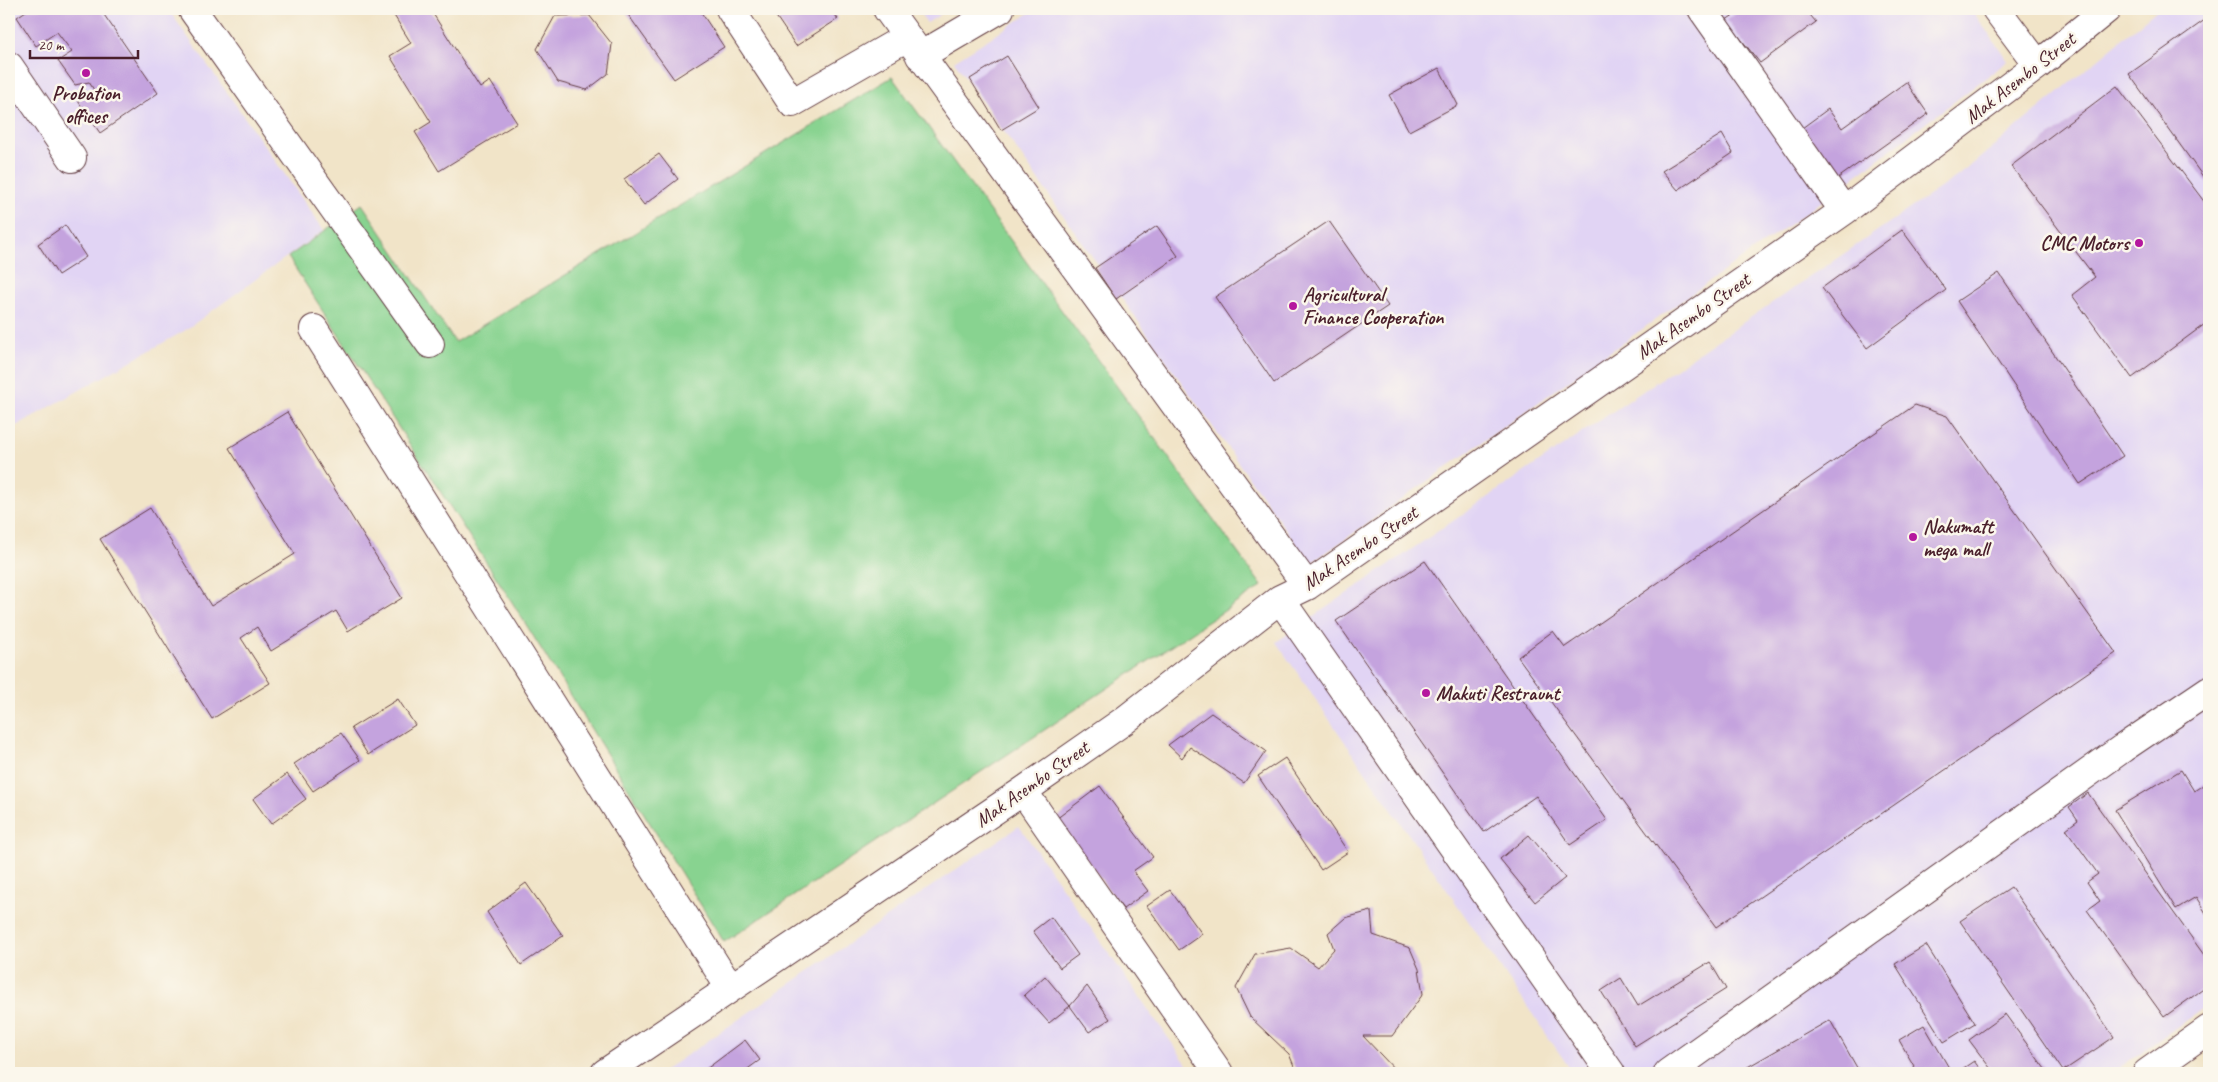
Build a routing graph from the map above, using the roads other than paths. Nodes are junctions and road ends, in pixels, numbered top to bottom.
1 (192, 9) edge
2 (730, 9) edge
3 (887, 9) edge
4 (1000, 9) edge
5 (1702, 9) edge
6 (1996, 9) edge
7 (2106, 9) edge
8 (914, 46) junction
9 (2038, 65) junction
10 (9, 66) edge
11 (72, 158) dead end
12 (1844, 210) junction
13 (314, 329) dead end
14 (430, 344) dead end
15 (1307, 586) junction
16 (1280, 599) junction
17 (2209, 690) edge
18 (1023, 791) junction
19 (730, 988) junction
20 (2209, 1029) edge
21 (1608, 1072) edge
22 (605, 1073) edge
23 (1219, 1073) edge
24 (1668, 1073) edge
25 (2147, 1073) edge

1 - 14 street
2 - 8 street
3 - 8 street
4 - 8 street
5 - 12 street
6 - 9 street
7 - 9 street, Mak Asembo Street
8 - 15 street
9 - 12 street, Mak Asembo Street
10 - 11 street
12 - 15 street, Mak Asembo Street
13 - 19 street
15 - 16 street, Mak Asembo Street
16 - 18 street, Mak Asembo Street
16 - 21 street
17 - 24 street
18 - 19 street, Mak Asembo Street
18 - 23 street
19 - 22 street, Mak Asembo Street
20 - 25 street

